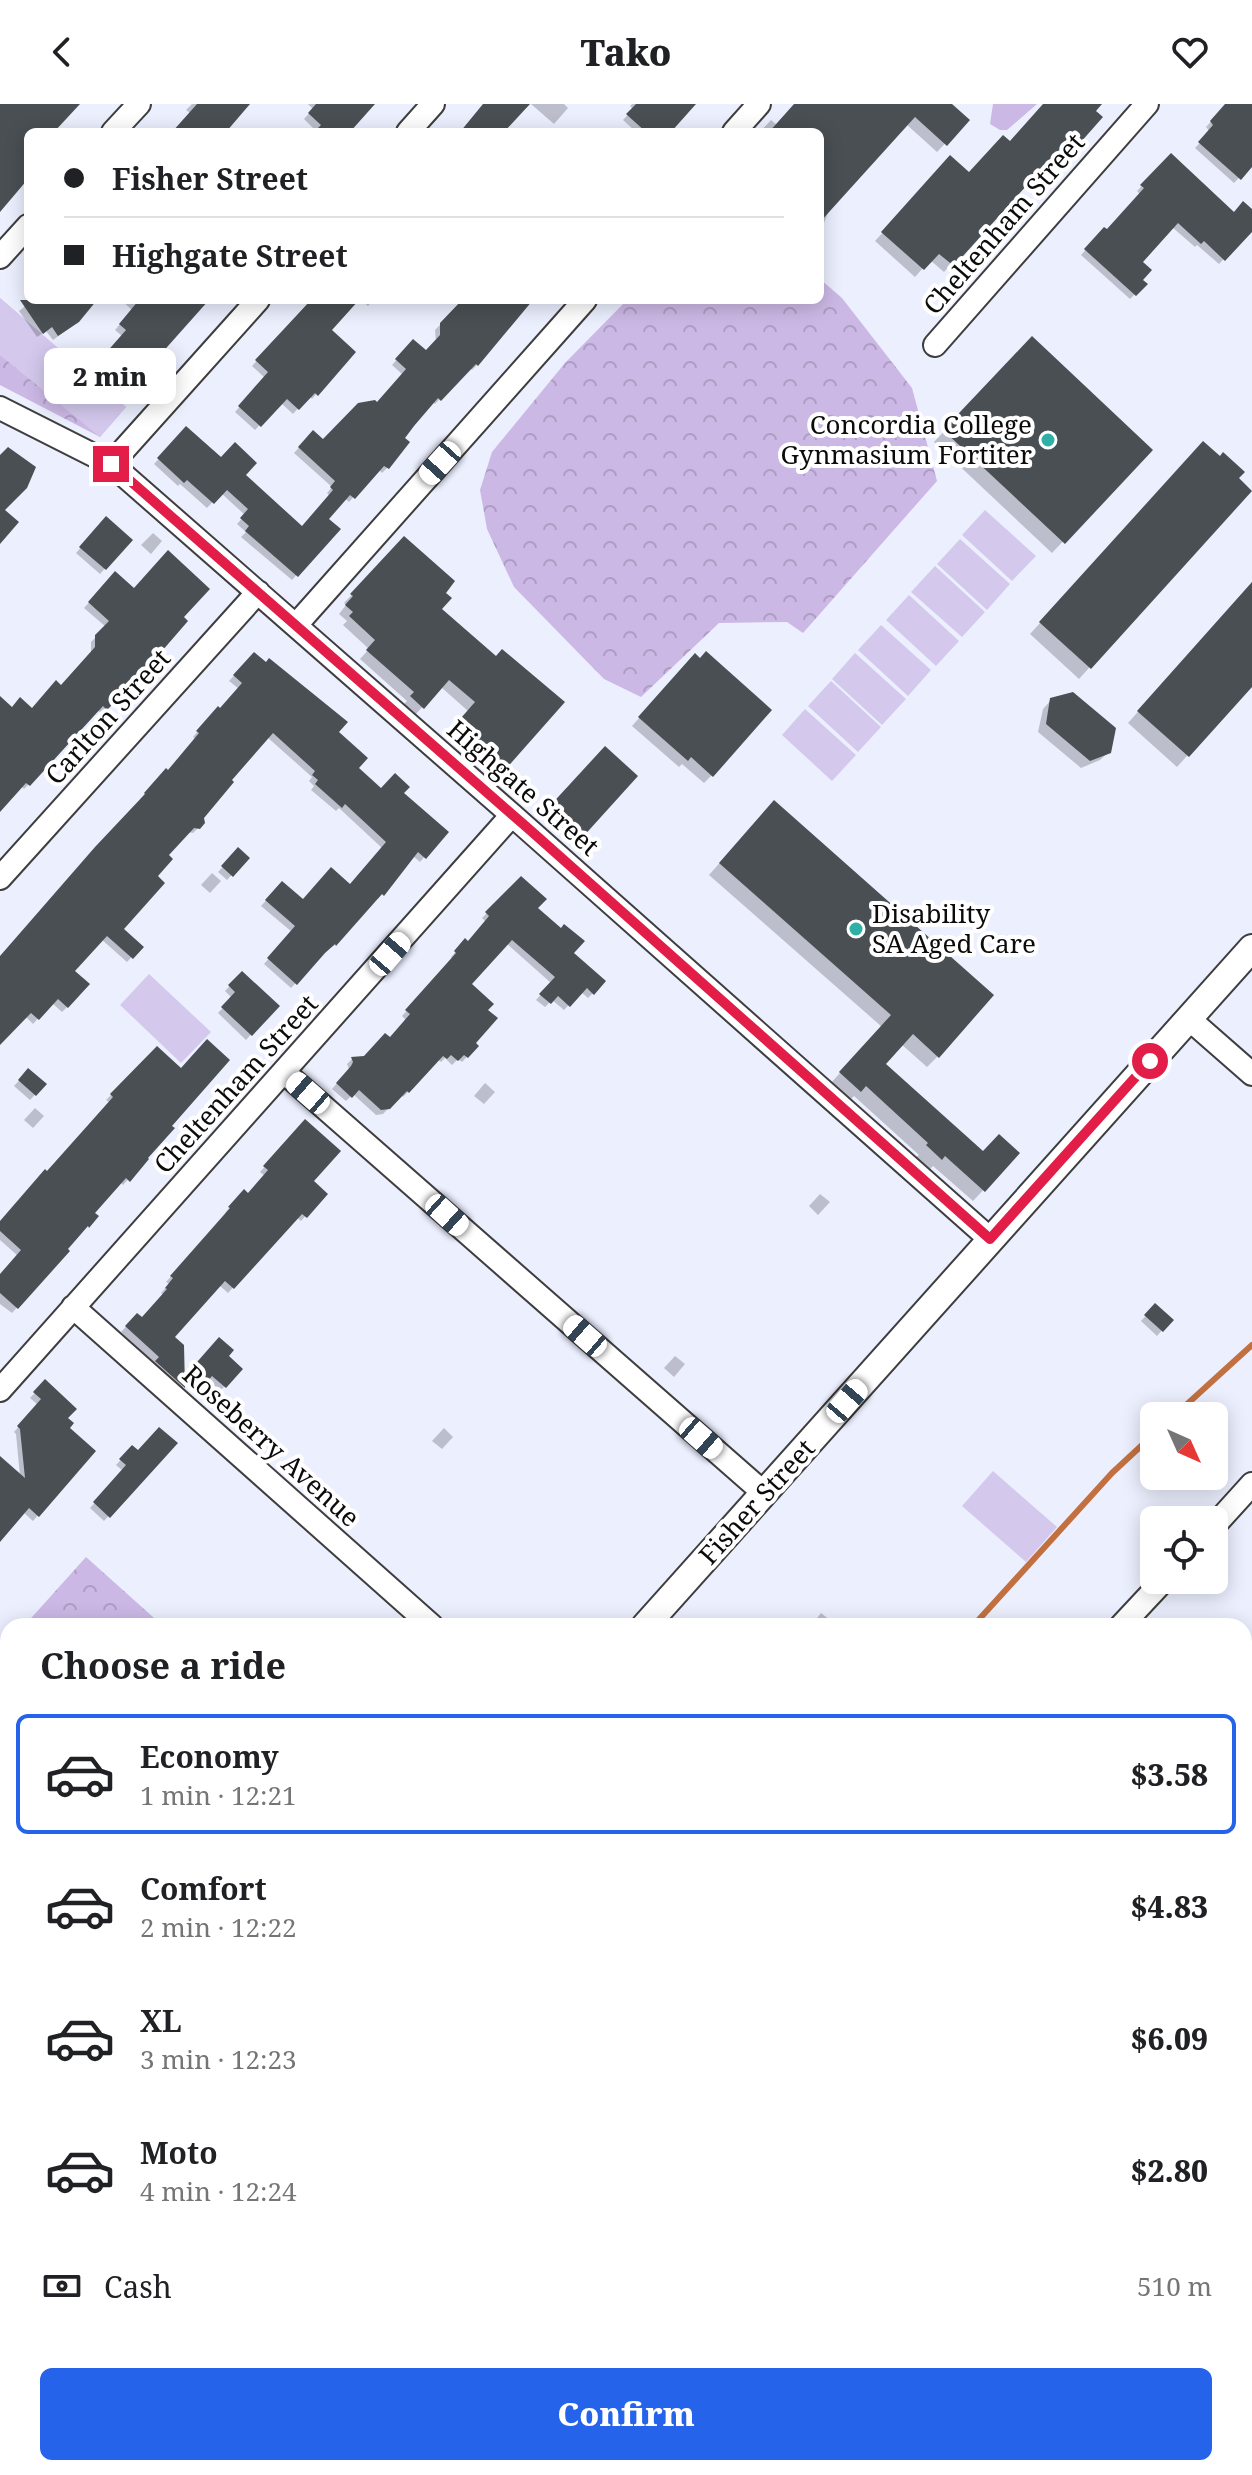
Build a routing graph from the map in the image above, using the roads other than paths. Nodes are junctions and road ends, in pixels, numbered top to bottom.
1 (139, 104) edge
2 (433, 104) edge
3 (759, 104) edge
4 (1147, 104) edge
5 (117, 128) edge
6 (412, 128) edge
7 (738, 128) edge
8 (24, 230) edge
9 (0, 257) edge
10 (254, 304) edge
11 (581, 304) edge
12 (935, 345) dead end
13 (0, 408) edge
14 (111, 464) junction
15 (258, 592) junction
16 (296, 625) junction
17 (512, 815) junction
18 (0, 878) edge
19 (1252, 948) edge
20 (1188, 1018) junction
21 (285, 1073) junction
22 (1252, 1074) edge
23 (990, 1239) junction
24 (73, 1307) junction
25 (0, 1390) edge
26 (1252, 1484) edge
27 (765, 1494) junction
28 (1228, 1511) edge
29 (1151, 1594) edge
30 (423, 1618) edge
31 (652, 1618) edge
32 (1128, 1618) edge

1 - 5 street
2 - 6 street
3 - 7 street
4 - 12 street, Cheltenham Street
8 - 9 street
10 - 14 street
11 - 16 street
13 - 14 street, Highgate Street
14 - 15 street, Highgate Street
15 - 16 street, Highgate Street
15 - 18 street, Carlton Street
16 - 17 street, Highgate Street
17 - 21 street, Cheltenham Street
17 - 23 street, Highgate Street
19 - 20 street, Fisher Street
20 - 22 street
20 - 23 street, Fisher Street
21 - 24 street, Cheltenham Street
21 - 27 street
23 - 27 street, Fisher Street
24 - 25 street, Cheltenham Street
24 - 30 street, Roseberry Avenue
26 - 28 street
27 - 31 street, Fisher Street
29 - 32 street

